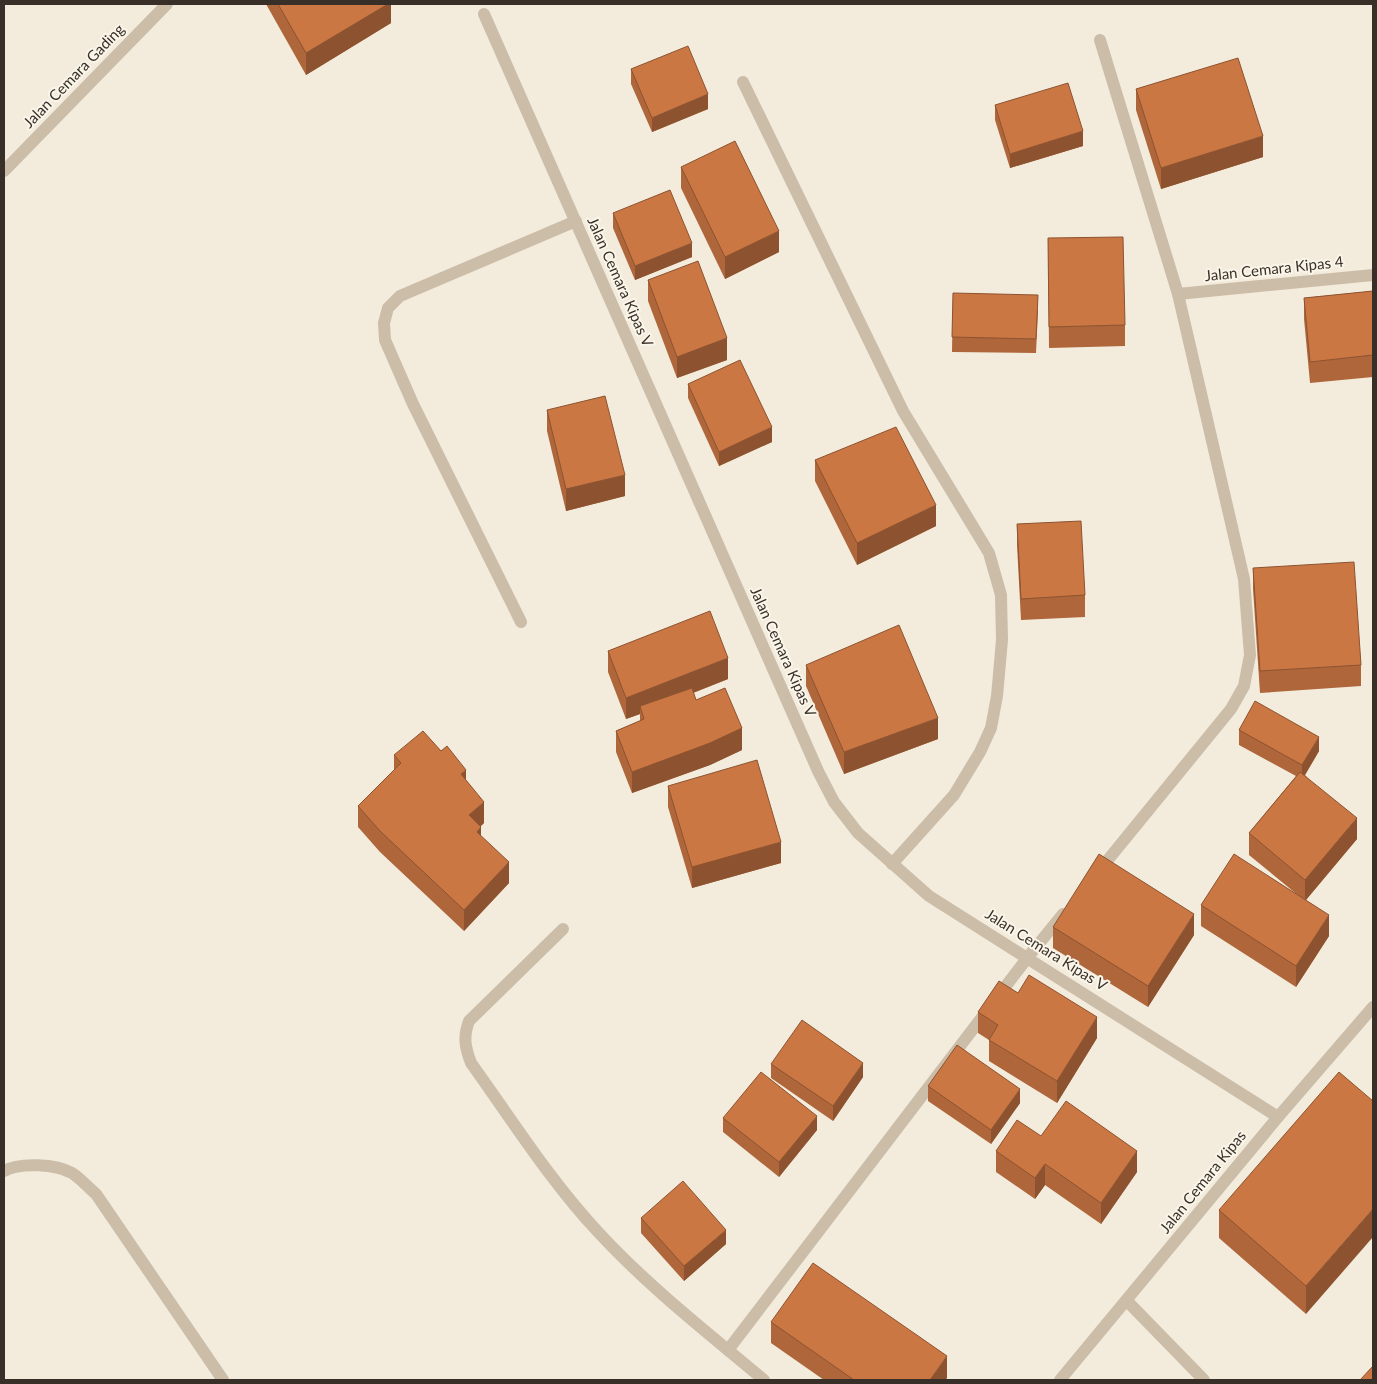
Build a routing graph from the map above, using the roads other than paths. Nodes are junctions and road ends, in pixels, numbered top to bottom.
1 (167, 4) edge
2 (484, 14) dead end
3 (1100, 40) dead end
4 (743, 82) dead end
5 (4, 171) edge
6 (576, 221) junction
7 (1373, 275) edge
8 (1178, 294) junction
9 (521, 622) dead end
10 (892, 864) junction
11 (1090, 882) edge
12 (1071, 905) edge
13 (563, 929) dead end
14 (1028, 957) junction
15 (1373, 1007) edge
16 (1278, 1117) junction
17 (4, 1171) edge
18 (1127, 1301) junction
19 (728, 1350) junction
20 (223, 1380) edge
21 (764, 1380) edge
22 (1060, 1380) edge
23 (1204, 1380) edge

1 - 5 street, Jalan Cemara Gading
2 - 6 street, Jalan Cemara Kipas V
3 - 8 street
4 - 10 street
6 - 9 street
6 - 10 street, Jalan Cemara Kipas V
7 - 8 street, Jalan Cemara Kipas 4
8 - 11 street
10 - 14 street, Jalan Cemara Kipas V
12 - 14 street
13 - 19 street
14 - 16 street, Jalan Cemara Kipas V
14 - 19 street
15 - 16 street, Jalan Cemara Kipas
16 - 18 street, Jalan Cemara Kipas
17 - 20 street
18 - 22 street, Jalan Cemara Kipas
18 - 23 street
19 - 21 street

